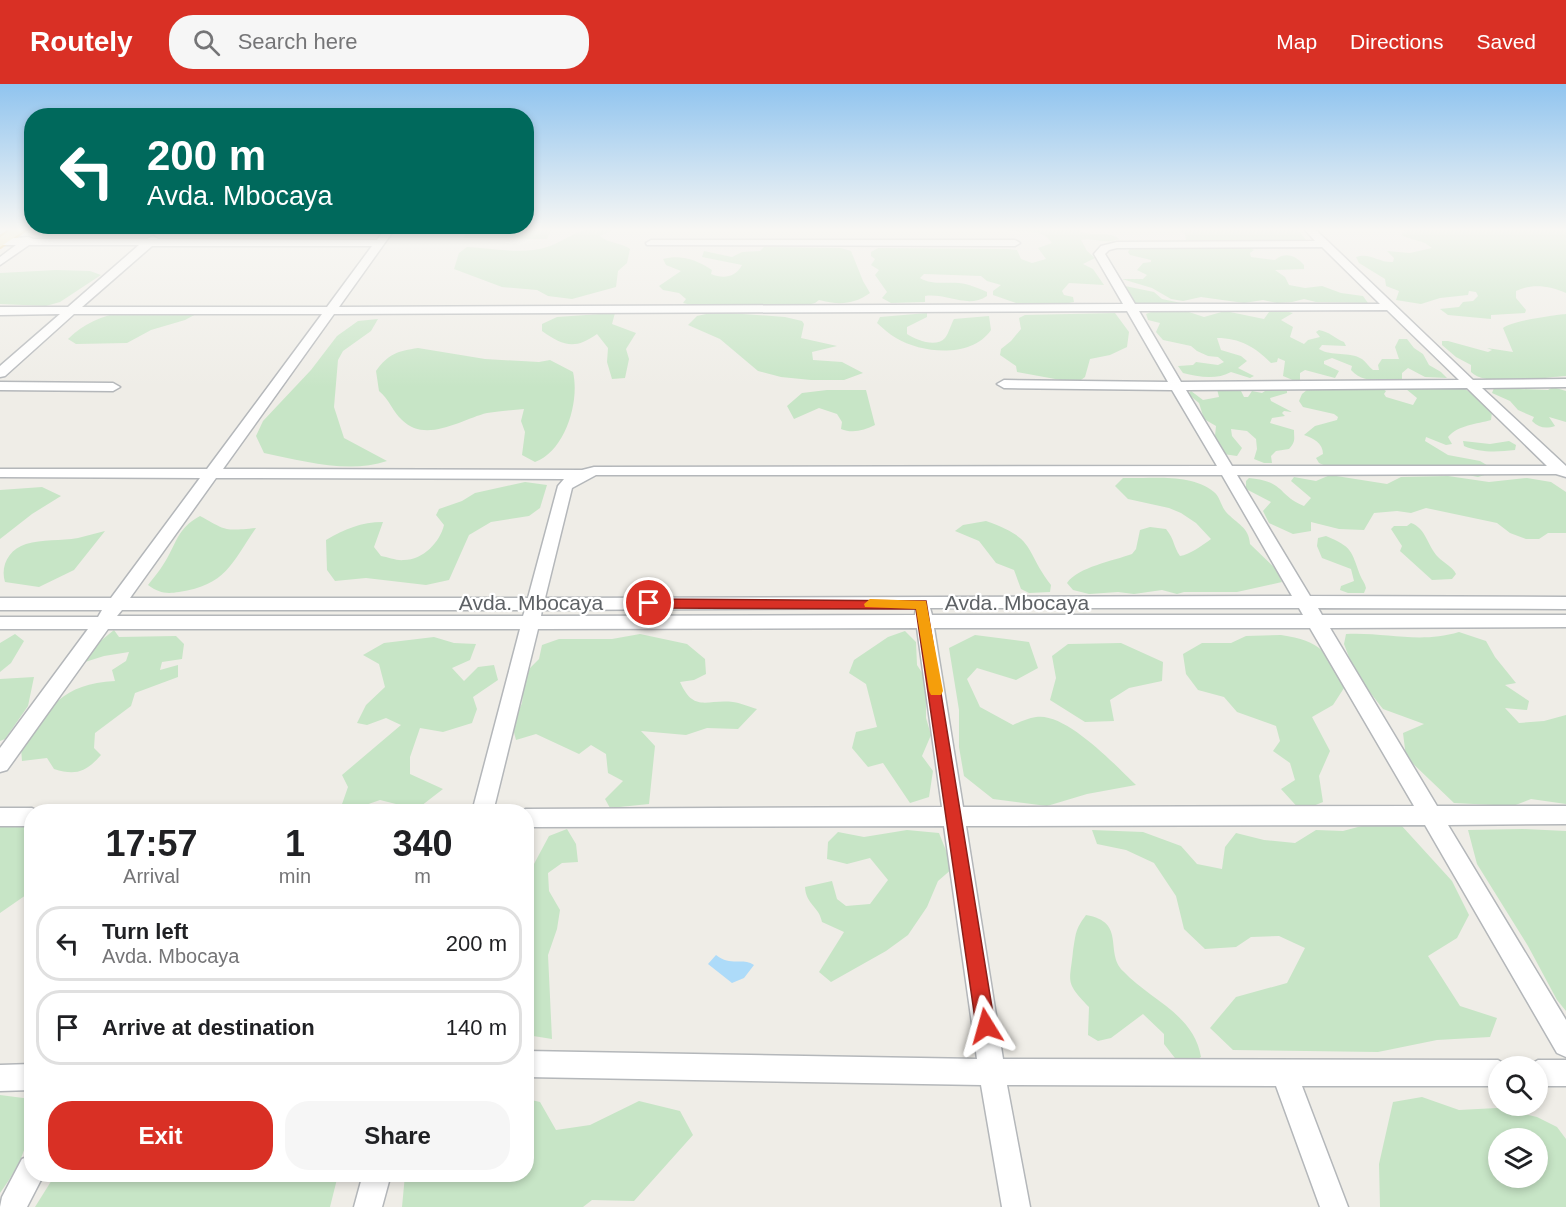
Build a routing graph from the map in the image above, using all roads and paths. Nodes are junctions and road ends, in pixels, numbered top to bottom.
1 (102, 282) edge
2 (352, 282) edge
3 (1115, 282) edge
4 (1364, 282) edge
5 (1389, 307) junction
6 (334, 308) junction
7 (1130, 308) junction
8 (70, 310) junction
9 (0, 311) edge
10 (0, 373) edge
11 (1566, 383) edge
12 (1004, 384) dead end
13 (1471, 385) junction
14 (0, 386) edge
15 (1178, 386) junction
16 (113, 387) dead end
17 (1228, 471) junction
18 (1564, 472) edge
19 (0, 473) edge
20 (211, 475) junction
21 (584, 475) junction
22 (1305, 601) junction
23 (536, 603) junction
24 (1566, 603) edge
25 (0, 604) edge
26 (117, 604) junction
27 (923, 613) junction
28 (1316, 621) junction
29 (1566, 621) edge
30 (0, 623) edge
31 (530, 623) junction
32 (101, 624) junction
33 (0, 764) edge
34 (484, 804) edge
35 (1431, 815) junction
36 (1566, 815) edge
37 (0, 817) edge
38 (24, 817) edge
39 (955, 817) junction
40 (534, 818) edge
41 (1566, 1044) edge
42 (534, 1064) edge
43 (992, 1072) junction
44 (1284, 1073) junction
45 (1488, 1073) edge
46 (1548, 1073) edge
47 (1566, 1073) edge
48 (24, 1077) edge
49 (0, 1078) edge
50 (25, 1182) edge
51 (375, 1182) edge
52 (12, 1207) edge
53 (368, 1207) edge
54 (1016, 1207) edge
55 (1334, 1207) edge

1 - 8 street
2 - 6 street
3 - 7 street
4 - 5 street
5 - 7 street
5 - 13 street
6 - 7 street
6 - 8 street
6 - 20 street
7 - 15 street
8 - 9 street
8 - 10 street
11 - 13 street
12 - 15 street
13 - 15 street
13 - 18 street
14 - 16 street
15 - 17 street
17 - 18 street
17 - 21 street
17 - 22 street
19 - 20 street
20 - 21 street
20 - 26 street
21 - 23 street
22 - 24 street, Avda. Mbocaya
22 - 27 street, Avda. Mbocaya
22 - 28 street
23 - 26 street, Avda. Mbocaya
23 - 27 street, Avda. Mbocaya
23 - 31 street
25 - 26 street, Avda. Mbocaya
26 - 32 street
27 - 28 street
27 - 31 street
27 - 39 street
28 - 29 street
28 - 35 street
30 - 32 street
31 - 32 street
31 - 34 street
32 - 33 street
35 - 36 street
35 - 39 street
35 - 41 street
37 - 38 street
39 - 40 street
39 - 43 street
42 - 43 street
43 - 44 street
43 - 54 street
44 - 45 street
44 - 55 street
46 - 47 street
48 - 49 street
50 - 52 street
51 - 53 street

